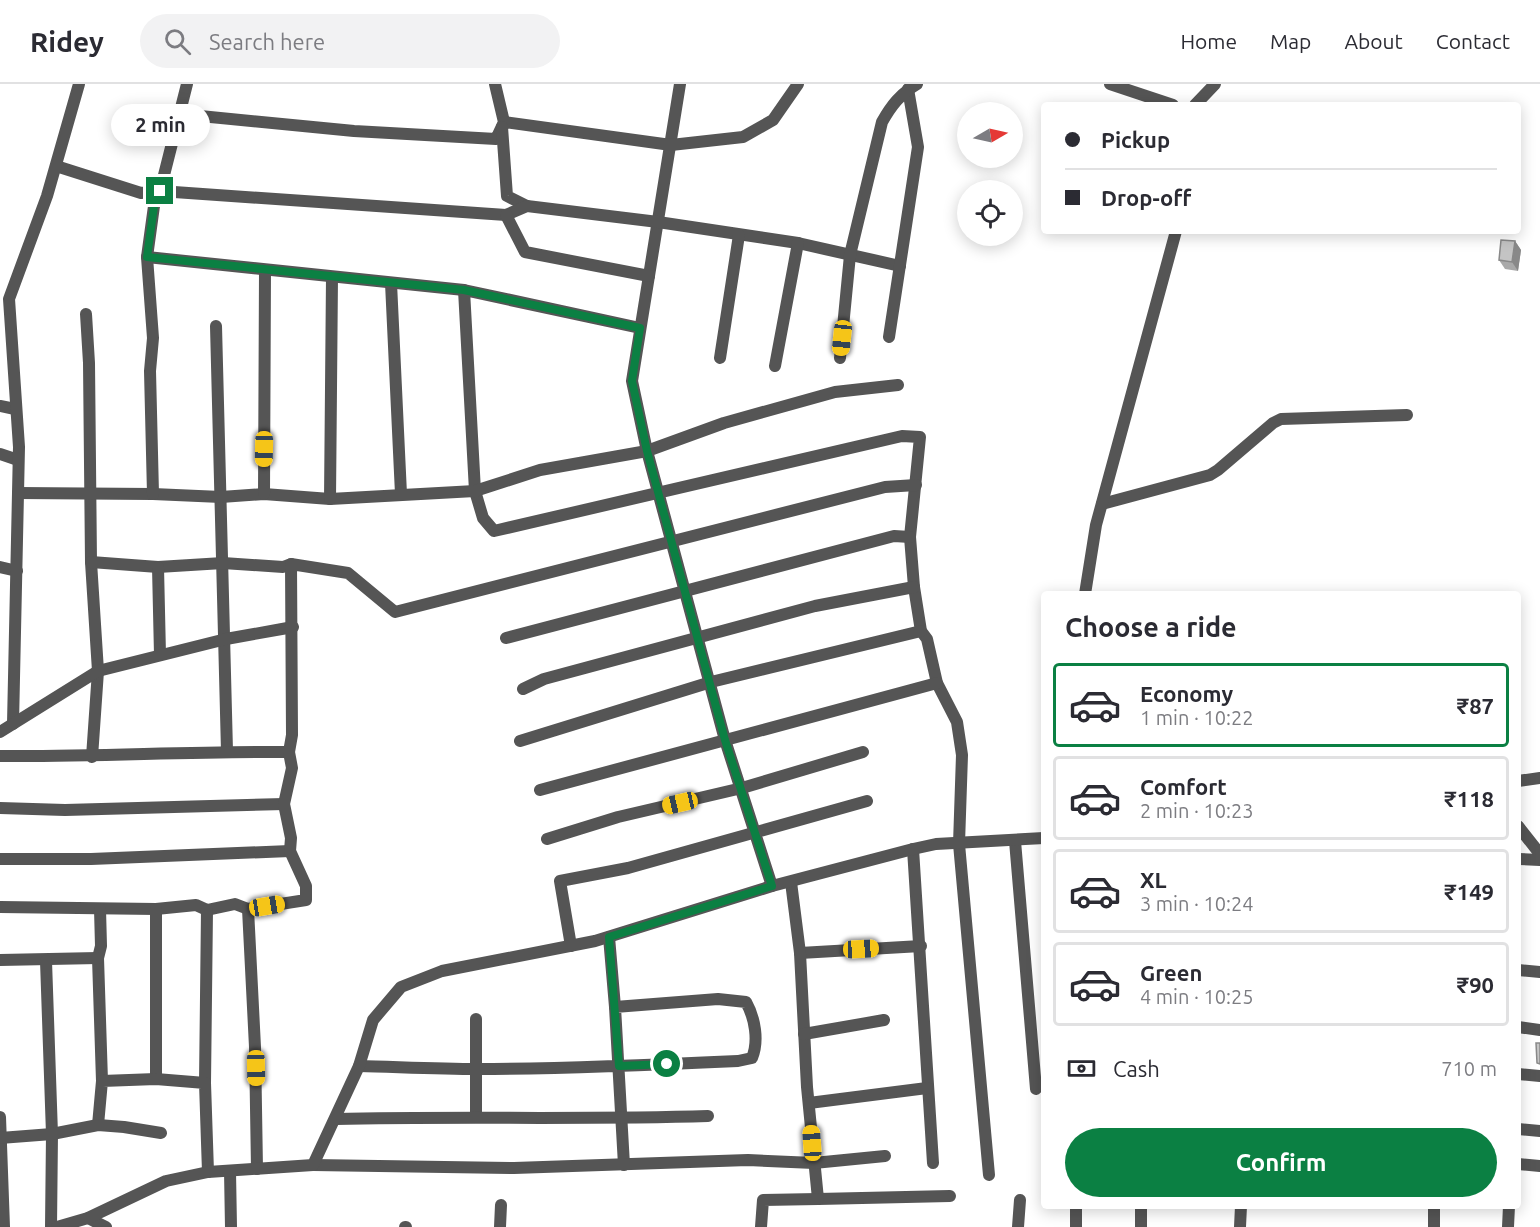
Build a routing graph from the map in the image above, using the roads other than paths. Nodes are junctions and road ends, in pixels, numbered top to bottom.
1 (79, 84) edge
2 (187, 84) edge
3 (495, 84) edge
4 (680, 84) edge
5 (798, 84) edge
6 (1215, 84) edge
7 (1115, 85) edge
8 (912, 87) edge
9 (1164, 102) edge
10 (1198, 102) edge
11 (180, 114) junction
12 (503, 124) junction
13 (671, 145) junction
14 (56, 166) junction
15 (160, 191) junction
16 (527, 206) junction
17 (506, 215) junction
18 (658, 222) junction
19 (1175, 234) edge
20 (739, 235) junction
21 (798, 243) junction
22 (850, 255) junction
23 (147, 257) junction
24 (900, 266) junction
25 (265, 270) junction
26 (649, 276) junction
27 (332, 277) junction
28 (391, 283) junction
29 (464, 290) junction
30 (4, 297) edge
31 (86, 314) dead end
32 (216, 326) dead end
33 (640, 328) junction
34 (889, 337) dead end
35 (720, 358) dead end
36 (840, 358) dead end
37 (775, 366) dead end
38 (898, 385) dead end
39 (0, 406) edge
40 (15, 410) junction
41 (1407, 415) dead end
42 (647, 451) junction
43 (0, 454) edge
44 (18, 460) junction
45 (916, 485) junction
46 (475, 491) junction
47 (659, 492) junction
48 (18, 493) junction
49 (89, 494) junction
50 (153, 494) junction
51 (264, 494) junction
52 (400, 494) junction
53 (221, 497) junction
54 (330, 499) junction
55 (1102, 504) junction
56 (910, 537) junction
57 (671, 541) junction
58 (91, 562) junction
59 (223, 563) junction
60 (291, 564) junction
61 (0, 567) edge
62 (158, 567) junction
63 (17, 571) junction
64 (914, 587) junction
65 (686, 590) junction
66 (1085, 591) edge
67 (293, 627) junction
68 (921, 631) junction
69 (698, 637) junction
70 (226, 639) junction
71 (506, 639) dead end
72 (160, 656) junction
73 (98, 671) junction
74 (711, 681) junction
75 (937, 683) junction
76 (523, 689) dead end
77 (13, 724) junction
78 (0, 732) edge
79 (725, 740) junction
80 (520, 741) dead end
81 (227, 751) junction
82 (289, 752) junction
83 (863, 752) dead end
84 (0, 756) edge
85 (92, 756) junction
86 (1540, 778) edge
87 (1521, 781) edge
88 (742, 788) junction
89 (540, 790) dead end
90 (867, 801) dead end
91 (284, 804) junction
92 (0, 808) edge
93 (1521, 830) edge
94 (755, 832) junction
95 (1041, 838) edge
96 (547, 839) dead end
97 (1015, 841) junction
98 (960, 844) junction
99 (913, 849) junction
100 (290, 851) junction
101 (1540, 854) edge
102 (1521, 859) edge
103 (0, 860) edge
104 (1540, 860) edge
105 (791, 882) junction
106 (772, 886) junction
107 (0, 908) edge
108 (100, 909) junction
109 (156, 909) junction
110 (248, 909) junction
111 (207, 910) junction
112 (609, 937) junction
113 (571, 946) junction
114 (921, 946) junction
115 (800, 953) junction
116 (98, 958) junction
117 (0, 960) edge
118 (46, 961) junction
119 (1521, 970) edge
120 (1540, 972) edge
121 (615, 1007) junction
122 (476, 1019) dead end
123 (884, 1020) dead end
124 (1521, 1027) edge
125 (1540, 1029) edge
126 (804, 1034) junction
127 (359, 1066) junction
128 (619, 1066) junction
129 (476, 1069) junction
130 (1521, 1074) edge
131 (1540, 1076) edge
132 (156, 1079) junction
133 (102, 1081) junction
134 (204, 1083) junction
135 (927, 1088) junction
136 (1036, 1089) dead end
137 (809, 1103) junction
138 (708, 1116) dead end
139 (0, 1117) edge
140 (476, 1117) junction
141 (336, 1119) junction
142 (622, 1119) junction
143 (98, 1125) junction
144 (1521, 1129) edge
145 (1540, 1131) edge
146 (52, 1134) junction
147 (161, 1134) dead end
148 (1, 1138) edge
149 (885, 1156) dead end
150 (814, 1163) junction
151 (933, 1163) dead end
152 (1521, 1164) edge
153 (313, 1165) junction
154 (624, 1165) junction
155 (1540, 1166) edge
156 (258, 1168) junction
157 (230, 1171) junction
158 (208, 1172) junction
159 (989, 1174) dead end
160 (950, 1196) dead end
161 (818, 1199) junction
162 (1020, 1200) dead end
163 (501, 1205) dead end
164 (1076, 1209) edge
165 (1141, 1209) edge
166 (1241, 1209) edge
167 (1434, 1209) edge
168 (1509, 1209) edge
169 (88, 1218) junction
170 (4, 1227) edge
171 (51, 1227) edge
172 (57, 1227) edge
173 (106, 1227) edge
174 (231, 1227) edge
175 (500, 1227) edge
176 (761, 1227) edge
177 (1018, 1227) edge
178 (1076, 1227) edge
179 (1141, 1227) edge
180 (1240, 1227) edge
181 (1434, 1227) edge
182 (1508, 1227) edge

1 - 14 street
2 - 11 street
3 - 12 street
4 - 13 street
5 - 13 street
6 - 10 street
7 - 9 street
8 - 22 street
8 - 24 street
11 - 12 street
11 - 15 street
12 - 13 street
12 - 16 street
13 - 18 street
14 - 15 street
14 - 30 street
15 - 17 street
15 - 23 street
16 - 17 street
16 - 18 street
17 - 26 street
18 - 20 street
18 - 26 street
19 - 55 street
20 - 21 street
20 - 35 street
21 - 22 street
21 - 37 street
22 - 24 street
22 - 36 street
23 - 25 street
23 - 50 street
24 - 34 street
25 - 27 street
25 - 51 street
26 - 33 street
27 - 28 street
27 - 54 street
28 - 29 street
28 - 52 street
29 - 33 street
29 - 46 street
30 - 40 street
31 - 49 street
32 - 53 street
33 - 42 street
38 - 42 street
39 - 40 street
40 - 44 street
41 - 55 street
42 - 46 street
42 - 47 street
43 - 44 street
44 - 48 street
45 - 47 street
45 - 56 street
45 - 57 street
46 - 47 street
46 - 52 street
47 - 57 street
48 - 49 street
48 - 63 street
49 - 50 street
49 - 58 street
50 - 53 street
51 - 53 street
51 - 54 street
52 - 54 street
53 - 59 street
55 - 66 street
56 - 64 street
56 - 65 street
57 - 60 street
57 - 65 street
58 - 62 street
58 - 73 street
59 - 60 street
59 - 62 street
59 - 70 street
60 - 67 street
61 - 63 street
62 - 72 street
63 - 77 street
64 - 68 street
64 - 69 street
65 - 69 street
65 - 71 street
67 - 70 street
67 - 82 street
68 - 74 street
68 - 75 street
69 - 74 street
69 - 76 street
70 - 72 street
70 - 81 street
72 - 73 street
73 - 77 street
73 - 85 street
74 - 79 street
74 - 80 street
75 - 79 street
75 - 98 street
77 - 78 street
79 - 88 street
79 - 89 street
81 - 82 street
81 - 85 street
82 - 91 street
83 - 88 street
84 - 85 street
86 - 87 street
88 - 94 street
88 - 96 street
90 - 94 street
91 - 92 street
91 - 100 street
93 - 101 street
94 - 106 street
94 - 113 street
95 - 97 street
97 - 98 street
97 - 136 street
98 - 99 street
98 - 159 street
99 - 105 street
99 - 114 street
100 - 103 street
100 - 110 street
102 - 104 street
105 - 106 street
105 - 115 street
106 - 112 street
107 - 108 street
108 - 109 street
108 - 116 street
109 - 111 street
109 - 132 street
110 - 111 street
110 - 156 street
111 - 134 street
112 - 113 street
112 - 121 street
113 - 127 street
114 - 115 street
114 - 135 street
115 - 126 street
116 - 118 street
116 - 133 street
117 - 118 street
118 - 146 street
119 - 120 street
121 - 128 street
121 - 128 street
122 - 129 street
123 - 126 street
124 - 125 street
126 - 137 street
127 - 129 street
127 - 141 street
128 - 129 street
128 - 142 street
129 - 140 street
130 - 131 street
132 - 133 street
132 - 134 street
133 - 143 street
134 - 158 street
135 - 137 street
135 - 151 street
137 - 150 street
138 - 142 street
139 - 148 street
140 - 141 street
140 - 142 street
141 - 153 street
142 - 154 street
143 - 146 street
143 - 147 street
144 - 145 street
146 - 148 street
146 - 171 street
148 - 170 street
149 - 150 street
150 - 154 street
150 - 161 street
152 - 155 street
153 - 154 street
153 - 156 street
156 - 157 street
157 - 158 street
157 - 174 street
158 - 169 street
160 - 161 street
161 - 176 street
162 - 177 street
163 - 175 street
164 - 178 street
165 - 179 street
166 - 180 street
167 - 181 street
168 - 182 street
169 - 172 street
169 - 173 street

